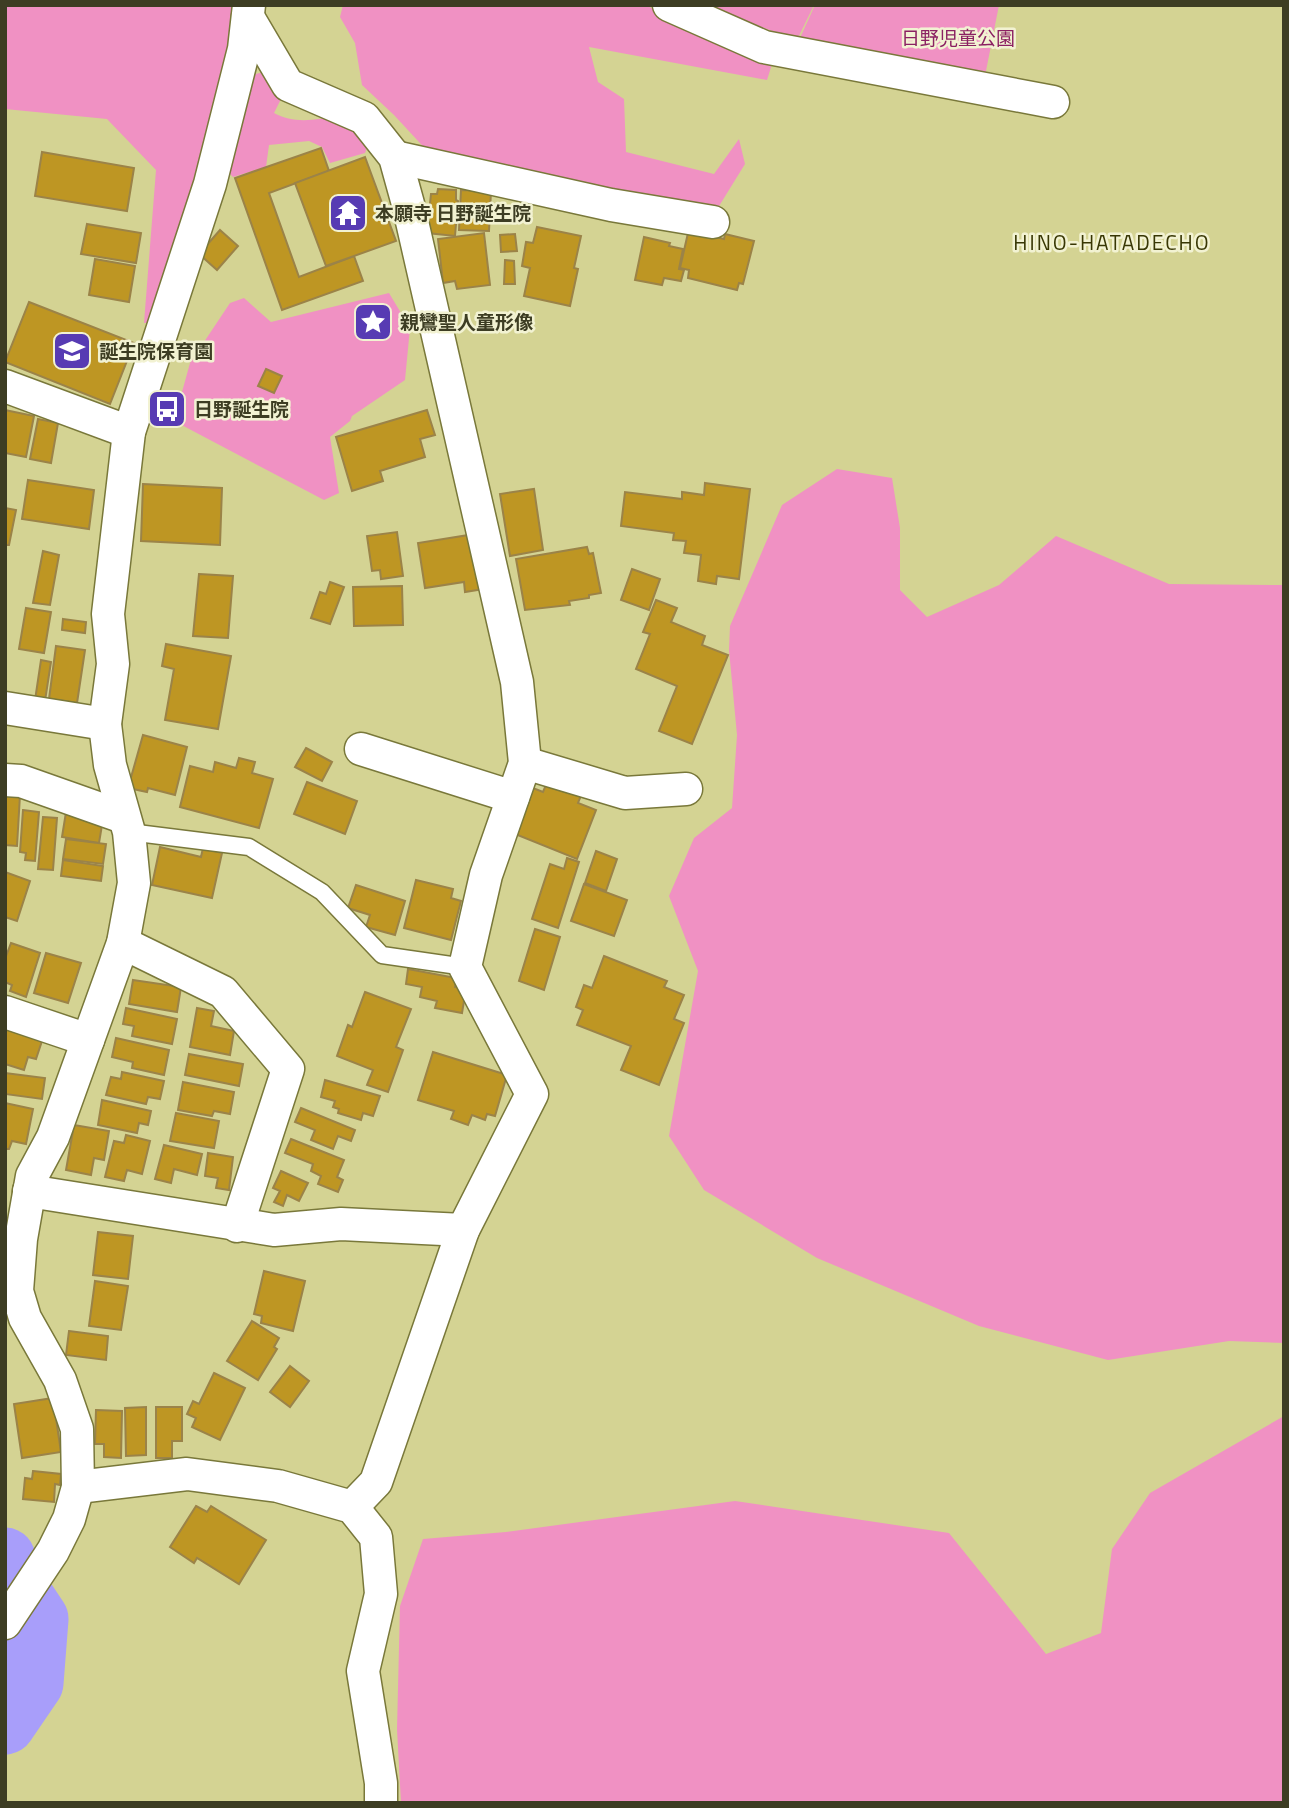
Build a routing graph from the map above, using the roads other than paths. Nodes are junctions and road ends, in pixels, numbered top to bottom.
1 (669, 5) edge
2 (248, 11) edge
3 (1053, 102) dead end
4 (395, 157) junction
5 (713, 222) dead end
6 (5, 386) edge
7 (129, 432) junction
8 (5, 708) edge
9 (105, 724) junction
10 (360, 749) dead end
11 (525, 763) junction
12 (5, 780) edge
13 (686, 789) dead end
14 (513, 797) junction
15 (126, 824) junction
16 (123, 943) junction
17 (464, 967) junction
18 (5, 1012) edge
19 (88, 1040) junction
20 (22, 1180) edge
21 (237, 1226) junction
22 (463, 1230) junction
23 (15, 1319) edge
24 (78, 1487) junction
25 (352, 1507) junction
26 (18, 1603) edge
27 (381, 1803) edge

1 - 3 street
2 - 4 street
2 - 7 street
4 - 5 street
4 - 11 street
6 - 7 street
7 - 9 street
8 - 9 street
9 - 15 street
10 - 14 street
11 - 13 street
11 - 14 street
12 - 15 street
14 - 17 street
15 - 16 street
15 - 17 lane
16 - 19 street
16 - 21 street
17 - 22 street
18 - 19 street
19 - 20 street
20 - 21 street
20 - 23 street
21 - 22 street
22 - 25 street
23 - 24 street
24 - 25 street
24 - 26 street
25 - 27 street

